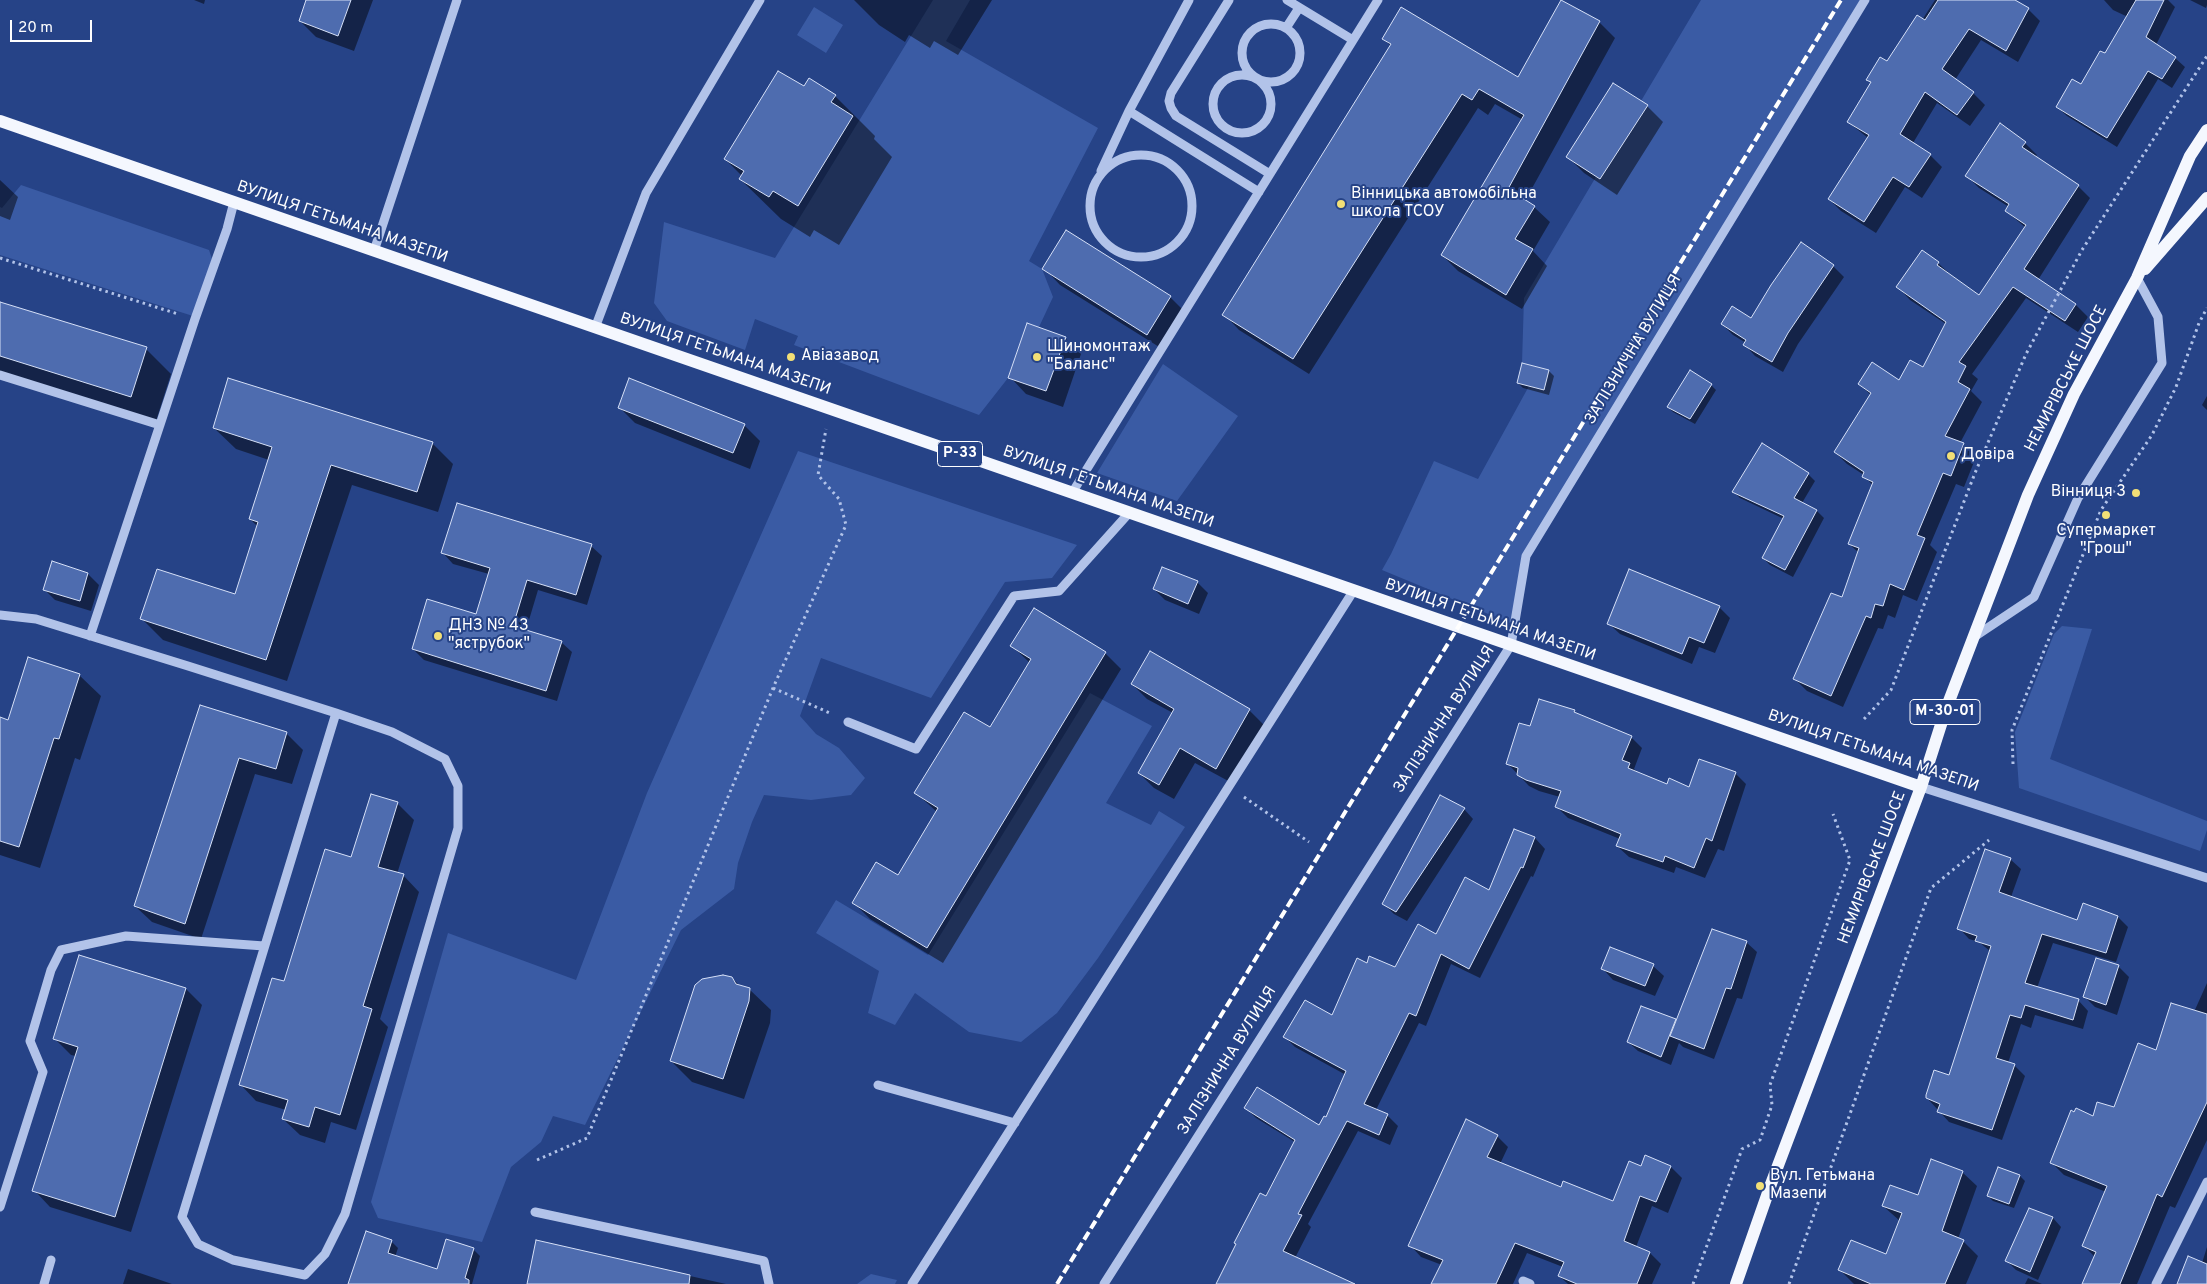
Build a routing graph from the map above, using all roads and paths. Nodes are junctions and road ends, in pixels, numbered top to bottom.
1 (457, 0) edge
2 (760, 0) edge
3 (1189, 0) edge
4 (1229, 0) edge
5 (1287, 0) edge
6 (1378, 0) edge
7 (1865, 0) edge
8 (1299, 8) junction
9 (1286, 28) junction
10 (1353, 40) junction
11 (2207, 56) edge
12 (1258, 79) junction
13 (1129, 111) junction
14 (0, 121) edge
15 (2207, 130) edge
16 (1270, 174) junction
17 (1097, 178) junction
18 (1259, 192) junction
19 (2207, 198) edge
20 (234, 202) junction
21 (374, 251) junction
22 (0, 258) edge
23 (2137, 278) junction
24 (2207, 308) edge
25 (195, 319) junction
26 (595, 328) junction
27 (0, 375) edge
28 (828, 408) junction
29 (160, 425) junction
30 (1072, 493) junction
31 (1129, 513) junction
32 (1354, 590) junction
33 (0, 615) edge
34 (90, 636) junction
35 (1974, 637) junction
36 (1511, 645) junction
37 (773, 688) junction
38 (336, 713) junction
39 (1864, 719) dead end
40 (848, 722) joint
41 (2013, 764) dead end
42 (1229, 786) junction
43 (1921, 787) junction
44 (1833, 814) dead end
45 (1989, 840) dead end
46 (1309, 842) dead end
47 (2207, 878) edge
48 (264, 946) junction
49 (878, 1085) dead end
50 (1015, 1122) junction
51 (537, 1160) dead end
52 (2207, 1182) edge
53 (0, 1207) edge
54 (535, 1212) dead end
55 (51, 1260) dead end
56 (304, 1279) edge
57 (44, 1284) edge
58 (768, 1284) edge
59 (912, 1284) edge
60 (1104, 1284) edge
61 (1693, 1284) edge
62 (1736, 1284) edge
63 (1789, 1284) edge
64 (2156, 1284) edge

1 - 21 street
2 - 26 street
3 - 13 street
4 - 16 street
5 - 8 street
6 - 10 street
7 - 36 street, ЗАЛІЗНИЧНА ВУЛИЦЯ
8 - 9 street
8 - 10 street
9 - 12 street
9 - 12 street
10 - 16 street
11 - 39 path
12 - 12 street
13 - 17 street
13 - 18 street
14 - 20 main road, ВУЛИЦЯ ГЕТЬМАНА МАЗЕПИ / Р-33
15 - 23 main road, НЕМИРІВСЬКЕ ШОСЕ / М-30-01
16 - 18 street
17 - 17 street
18 - 30 street
19 - 23 main road, НЕМИРІВСЬКЕ ШОСЕ / М-30-01
20 - 21 main road, ВУЛИЦЯ ГЕТЬМАНА МАЗЕПИ / Р-33
20 - 25 street
21 - 26 main road, ВУЛИЦЯ ГЕТЬМАНА МАЗЕПИ / Р-33
22 - 25 path
23 - 35 main road, НЕМИРІВСЬКЕ ШОСЕ / М-30-01
23 - 35 street
24 - 41 path
25 - 29 street
26 - 28 main road, ВУЛИЦЯ ГЕТЬМАНА МАЗЕПИ / Р-33
27 - 29 street
28 - 30 main road, ВУЛИЦЯ ГЕТЬМАНА МАЗЕПИ / Р-33
28 - 37 path
29 - 34 street
30 - 31 main road, ВУЛИЦЯ ГЕТЬМАНА МАЗЕПИ / Р-33
31 - 32 main road, ВУЛИЦЯ ГЕТЬМАНА МАЗЕПИ / Р-33
31 - 40 street
32 - 36 main road, ВУЛИЦЯ ГЕТЬМАНА МАЗЕПИ / Р-33
32 - 42 street
33 - 34 street
34 - 38 street
35 - 43 main road, НЕМИРІВСЬКЕ ШОСЕ / М-30-01
36 - 43 main road, ВУЛИЦЯ ГЕТЬМАНА МАЗЕПИ / Р-33
36 - 60 street, ЗАЛІЗНИЧНА ВУЛИЦЯ
37 - 40 path
37 - 51 path
38 - 48 street
38 - 56 street
42 - 46 path
42 - 50 street
43 - 47 street, ВУЛИЦЯ ГЕТЬМАНА МАЗЕПИ
43 - 62 main road, НЕМИРІВСЬКЕ ШОСЕ
44 - 61 path
45 - 63 path
48 - 53 street
48 - 56 street
49 - 50 street
50 - 59 street
52 - 64 street
54 - 58 street
55 - 57 street

